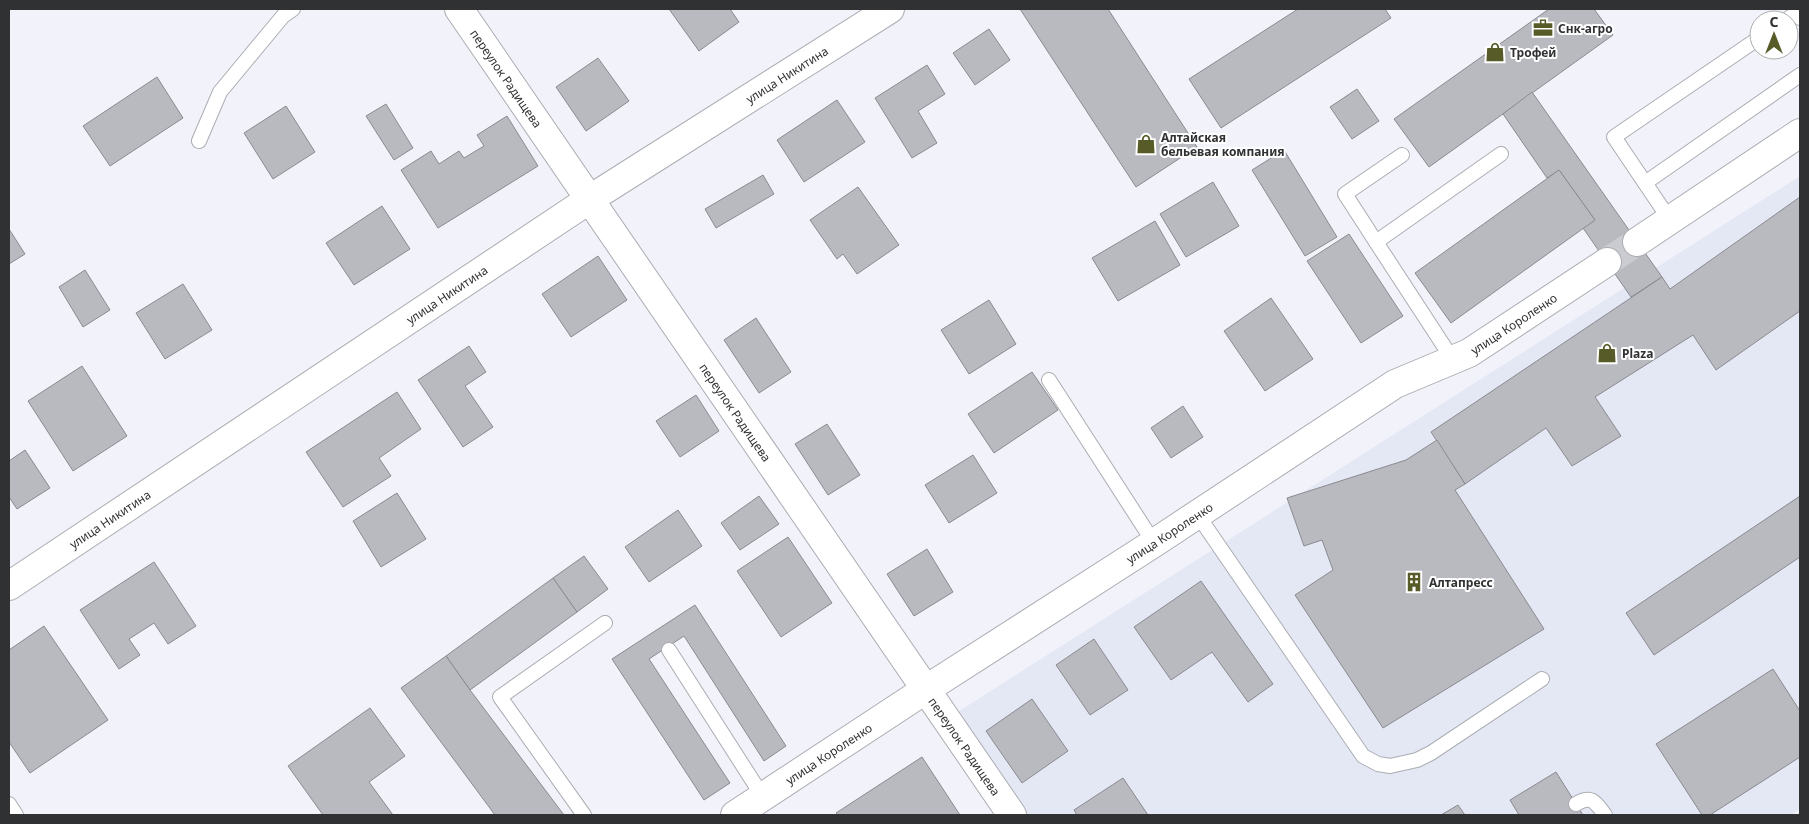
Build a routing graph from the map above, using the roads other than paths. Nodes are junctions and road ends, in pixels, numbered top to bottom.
1 (293, 9) edge
2 (459, 9) edge
3 (890, 9) edge
4 (1749, 45) edge
5 (1800, 75) edge
6 (1800, 133) edge
7 (199, 141) dead end
8 (1500, 154) dead end
9 (1402, 155) dead end
10 (1644, 183) junction
11 (590, 199) junction
12 (1670, 220) junction
13 (1376, 242) junction
14 (1637, 242) tunnel mouth
15 (1607, 262) tunnel mouth
16 (1453, 360) junction
17 (1048, 380) dead end
18 (1198, 514) junction
19 (1154, 543) junction
20 (9, 586) edge
21 (606, 623) dead end
22 (669, 650) dead end
23 (1542, 679) dead end
24 (925, 690) junction
25 (763, 797) junction
26 (9, 804) edge
27 (1576, 804) dead end
28 (16, 815) edge
29 (584, 815) edge
30 (735, 815) edge
31 (1012, 815) edge
32 (1606, 815) edge

1 - 7 lane
2 - 11 street, переулок Радищева
3 - 11 street, улица Никитина
4 - 10 lane
5 - 10 lane
6 - 12 street
8 - 13 lane
9 - 13 lane
10 - 12 lane
11 - 20 street, улица Никитина
11 - 24 street, переулок Радищева
12 - 14 street
13 - 16 lane
15 - 16 street, улица Короленко
16 - 18 street, улица Короленко
17 - 19 lane
18 - 19 street, улица Короленко
18 - 23 lane
19 - 24 street, улица Короленко
21 - 29 lane
22 - 25 lane
24 - 25 street, улица Короленко
24 - 31 street, переулок Радищева
25 - 30 street, улица Короленко
26 - 28 lane
27 - 32 lane

